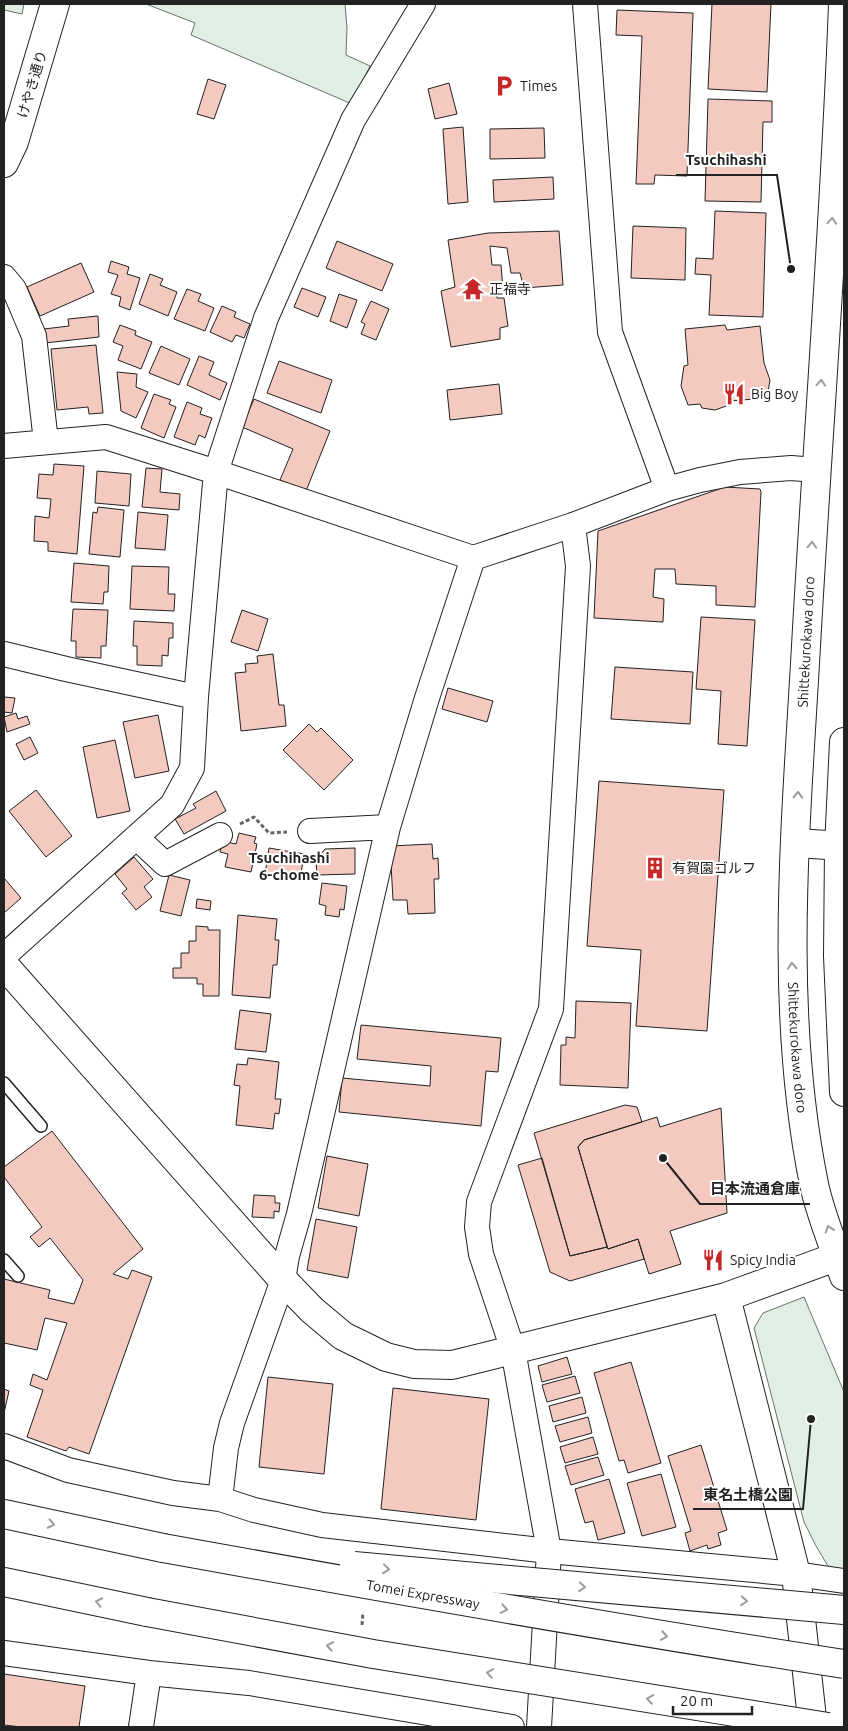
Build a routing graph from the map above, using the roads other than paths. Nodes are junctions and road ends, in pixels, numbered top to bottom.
1 (55, 4) edge
2 (423, 4) edge
3 (585, 4) edge
4 (843, 4) edge
5 (4, 163) edge
6 (4, 277) edge
7 (46, 442) junction
8 (4, 446) edge
9 (816, 470) junction
10 (216, 472) junction
11 (667, 490) junction
12 (573, 525) junction
13 (473, 558) junction
14 (4, 654) edge
15 (196, 697) junction
16 (844, 742) edge
17 (388, 827) junction
18 (310, 831) road end
19 (220, 835) road end
20 (136, 837) junction
21 (795, 843) junction
22 (843, 848) edge
23 (4, 956) edge
24 (4, 965) edge
25 (4, 1083) edge
26 (844, 1092) edge
27 (41, 1126) dead end
28 (4, 1260) edge
29 (842, 1262) edge
30 (18, 1276) dead end
31 (283, 1280) junction
32 (726, 1297) junction
33 (513, 1350) junction
34 (4, 1446) edge
35 (220, 1499) junction
36 (4, 1514) edge
37 (163, 1548) junction
38 (549, 1551) junction
39 (796, 1574) junction
40 (4, 1582) edge
41 (844, 1582) edge
42 (844, 1610) edge
43 (4, 1653) edge
44 (844, 1664) edge
45 (149, 1672) junction
46 (796, 1724) edge
47 (142, 1727) edge
48 (512, 1727) edge
49 (540, 1727) edge
50 (813, 1727) edge
51 (828, 1727) edge

1 - 5 main road, けやき通り
2 - 10 street
3 - 11 street
9 -> 4 main road, Shittekurokawa doro
6 - 7 street
7 - 8 street
7 - 10 street
9 - 11 street
21 -> 9 main road, Shittekurokawa doro
10 - 13 street
10 - 15 street
11 - 12 street
12 - 13 street
12 - 33 street
13 - 17 street
14 - 15 street
15 - 20 street
16 - 22 main road
17 - 18 street
17 - 31 street
19 - 20 street
20 - 23 street
21 - 22 main road
29 -> 21 main road, Shittekurokawa doro
22 - 26 main road
24 - 31 main road
25 - 27 lane
28 - 30 lane
29 - 32 main road
31 - 33 main road
31 - 35 street
32 - 33 main road
32 - 39 main road
33 - 38 street
34 - 35 street
35 - 38 street
36 -> 37 main road, Tomei Expressway
37 -> 42 main road, bridge
37 -> 44 main road, Tomei Expressway, bridge
38 - 39 street
38 - 49 street
39 - 41 street
39 - 50 main road
46 -> 40 main road, bridge
43 - 45 street
45 - 47 street
45 - 48 street
46 - 51 main road, bridge

